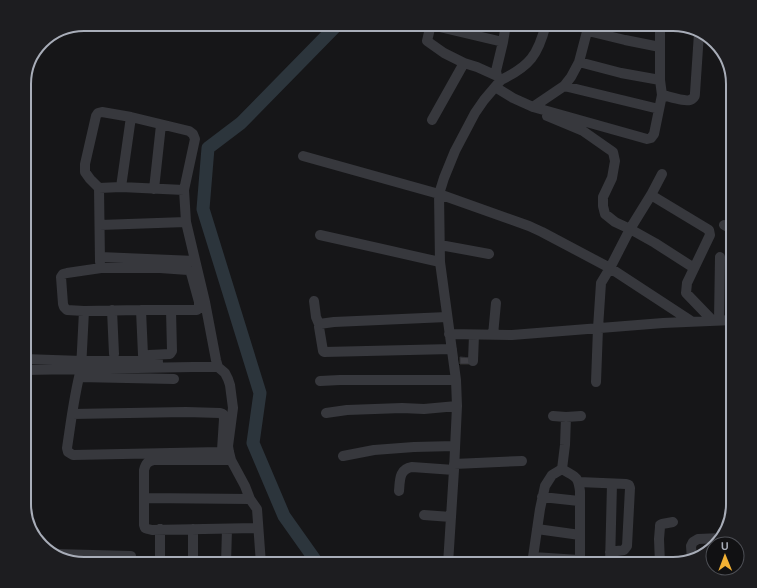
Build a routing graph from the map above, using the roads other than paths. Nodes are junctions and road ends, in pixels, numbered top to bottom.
1 (429, 31) edge
2 (459, 31) edge
3 (505, 31) edge
4 (544, 31) edge
5 (587, 31) edge
6 (597, 31) edge
7 (660, 31) edge
8 (699, 37) edge
9 (503, 42) junction
10 (660, 46) junction
11 (579, 62) junction
12 (464, 63) junction
13 (660, 80) junction
14 (497, 81) junction
15 (564, 86) junction
16 (662, 95) junction
17 (533, 107) junction
18 (659, 109) junction
19 (544, 110) junction
20 (131, 117) junction
21 (432, 120) dead end
22 (161, 125) junction
23 (303, 156) dead end
24 (662, 174) dead end
25 (99, 188) junction
26 (121, 188) junction
27 (154, 189) junction
28 (184, 190) junction
29 (439, 194) junction
30 (651, 195) junction
31 (186, 222) junction
32 (100, 225) junction
33 (630, 229) junction
34 (320, 235) dead end
35 (440, 245) junction
36 (489, 254) dead end
37 (100, 257) junction
38 (720, 257) dead end
39 (195, 261) junction
40 (440, 262) junction
41 (101, 268) junction
42 (610, 268) junction
43 (694, 268) junction
44 (314, 300) dead end
45 (496, 303) dead end
46 (112, 310) junction
47 (141, 310) junction
48 (171, 310) junction
49 (84, 311) junction
50 (447, 317) junction
51 (726, 320) edge
52 (691, 321) junction
53 (716, 321) junction
54 (319, 324) junction
55 (598, 328) junction
56 (449, 334) junction
57 (474, 335) junction
58 (493, 335) junction
59 (452, 349) junction
60 (114, 354) junction
61 (143, 355) junction
62 (31, 360) edge
63 (473, 361) dead end
64 (217, 364) junction
65 (65, 365) junction
66 (81, 366) junction
67 (31, 369) edge
68 (174, 379) dead end
69 (456, 380) junction
70 (320, 382) dead end
71 (596, 382) dead end
72 (457, 406) junction
73 (326, 413) dead end
74 (72, 414) junction
75 (554, 416) dead end
76 (581, 416) dead end
77 (566, 417) junction
78 (455, 446) junction
79 (343, 456) dead end
80 (231, 460) junction
81 (522, 461) dead end
82 (454, 467) junction
83 (562, 469) junction
84 (579, 482) junction
85 (612, 484) junction
86 (399, 491) dead end
87 (542, 497) junction
88 (144, 498) junction
89 (250, 499) junction
90 (579, 501) junction
91 (424, 515) dead end
92 (451, 517) junction
93 (673, 522) dead end
94 (258, 528) junction
95 (160, 529) junction
96 (193, 529) junction
97 (227, 529) junction
98 (537, 529) junction
99 (580, 535) junction
100 (705, 539) edge
101 (610, 552) junction
102 (68, 554) edge
103 (692, 554) edge
104 (131, 556) dead end
105 (160, 557) edge
106 (193, 557) edge
107 (226, 557) edge
108 (260, 557) edge
109 (448, 557) edge
110 (533, 557) edge
111 (579, 557) edge
112 (610, 557) edge
113 (660, 557) edge

1 - 12 street
2 - 9 street
3 - 9 street
4 - 14 street
5 - 11 street
6 - 10 street
7 - 10 street
8 - 16 street
9 - 14 street
10 - 13 street
11 - 13 street
11 - 15 street
12 - 14 street
12 - 21 street
13 - 16 street
14 - 17 street
14 - 29 street
15 - 17 street
15 - 18 street
16 - 18 street
17 - 19 street
18 - 19 street
19 - 33 street
20 - 22 street
20 - 25 street
20 - 26 street
22 - 27 street
22 - 28 street
23 - 29 street
24 - 30 street
25 - 26 street
25 - 32 street
26 - 27 street
27 - 28 street
28 - 31 street
29 - 35 street
29 - 42 street
30 - 33 street
30 - 43 street
31 - 32 street
31 - 39 street
32 - 37 street
33 - 42 street
33 - 43 street
34 - 40 street
35 - 36 street
35 - 40 street
37 - 39 street
37 - 41 street
38 - 53 street
39 - 64 street
40 - 50 street
41 - 48 street
41 - 49 street
42 - 52 street
42 - 55 street
43 - 53 street
44 - 54 street
45 - 58 street
46 - 47 street
46 - 49 street
46 - 60 street
47 - 48 street
47 - 61 street
48 - 61 street
49 - 66 street
50 - 54 street
50 - 56 street
51 - 53 street
52 - 53 street
52 - 55 street
54 - 59 street
55 - 58 street
55 - 71 street
56 - 57 street
56 - 59 street
57 - 58 street
57 - 63 street
59 - 69 street
60 - 61 street
60 - 66 street
62 - 65 street
64 - 66 street
64 - 80 street
65 - 66 street
65 - 67 street
66 - 68 street
66 - 74 street
69 - 70 street
69 - 72 street
72 - 73 street
72 - 78 street
74 - 74 street
75 - 77 street
76 - 77 street
77 - 83 street
78 - 79 street
78 - 82 street
80 - 88 street
80 - 89 street
81 - 82 street
82 - 86 street
82 - 92 street
83 - 84 street
83 - 87 street
84 - 85 street
84 - 90 street
85 - 101 street
85 - 101 street
87 - 90 street
87 - 98 street
88 - 89 street
88 - 95 street
89 - 94 street
90 - 99 street
91 - 92 street
92 - 109 street
93 - 113 street
94 - 97 street
94 - 108 street
95 - 96 street
95 - 105 street
96 - 97 street
96 - 106 street
97 - 107 street
98 - 99 street
98 - 110 street
99 - 111 street
100 - 103 street
101 - 112 street
102 - 104 street

